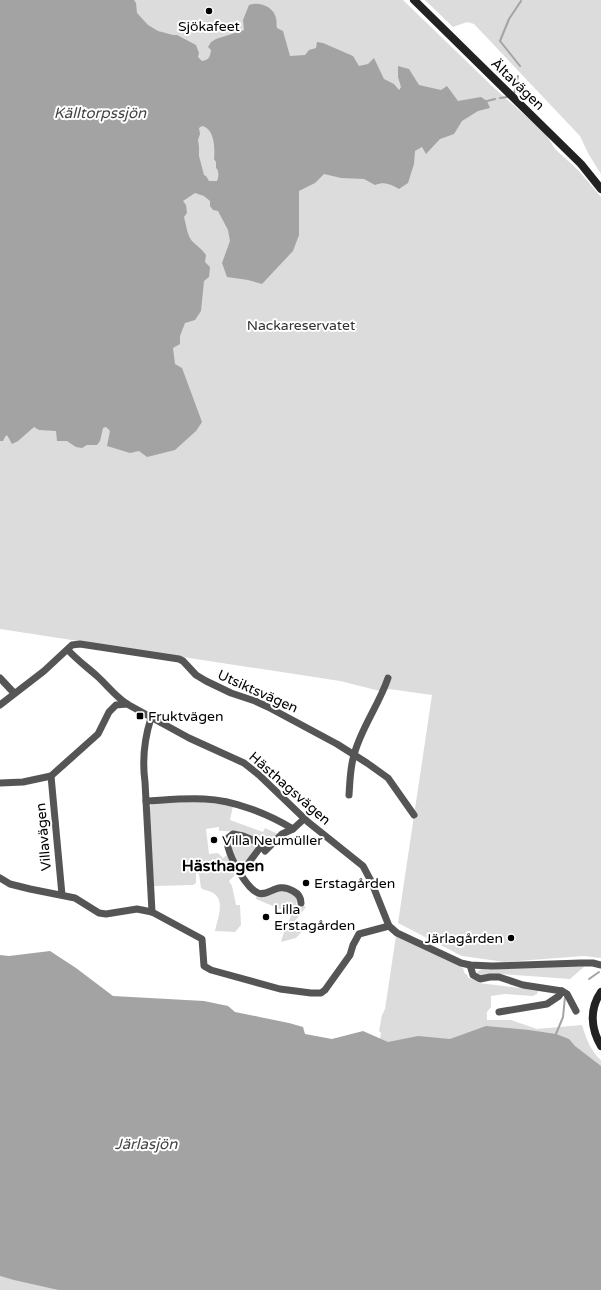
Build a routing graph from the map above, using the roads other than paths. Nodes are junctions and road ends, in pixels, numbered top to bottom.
1 (414, 0) edge
2 (601, 189) edge
3 (68, 650) junction
4 (0, 678) edge
5 (388, 678) dead end
6 (14, 693) junction
7 (127, 704) junction
8 (0, 705) edge
9 (152, 718) junction
10 (354, 755) junction
11 (51, 776) junction
12 (0, 783) edge
13 (349, 795) dead end
14 (146, 801) junction
15 (414, 815) dead end
16 (304, 819) junction
17 (293, 829) junction
18 (264, 849) junction
19 (241, 873) junction
20 (0, 878) edge
21 (62, 895) junction
22 (301, 903) dead end
23 (152, 912) junction
24 (390, 926) junction
25 (470, 965) junction
26 (601, 965) edge
27 (562, 990) junction
28 (601, 992) edge
29 (576, 1011) dead end
30 (499, 1012) dead end
31 (601, 1046) edge

1 - 2 main road, Ältavägen
3 - 6 street
3 - 7 street, Hästhagsvägen
3 - 10 street, Utsiktsvägen
4 - 6 street
5 - 10 street
6 - 8 street
7 - 9 street, Hästhagsvägen
7 - 11 street
9 - 14 street
9 - 16 street, Hästhagsvägen
10 - 13 street
10 - 15 street, Utsiktsvägen
11 - 12 street
11 - 21 street, Villavägen
14 - 17 street
14 - 23 street
16 - 17 street
16 - 24 street, Hästhagsvägen
17 - 18 street
18 - 19 street
18 - 19 street
19 - 22 street
20 - 21 street
21 - 23 street
23 - 24 street
24 - 25 street
25 - 26 street
25 - 27 street
27 - 29 street
27 - 30 street
28 - 31 main road

